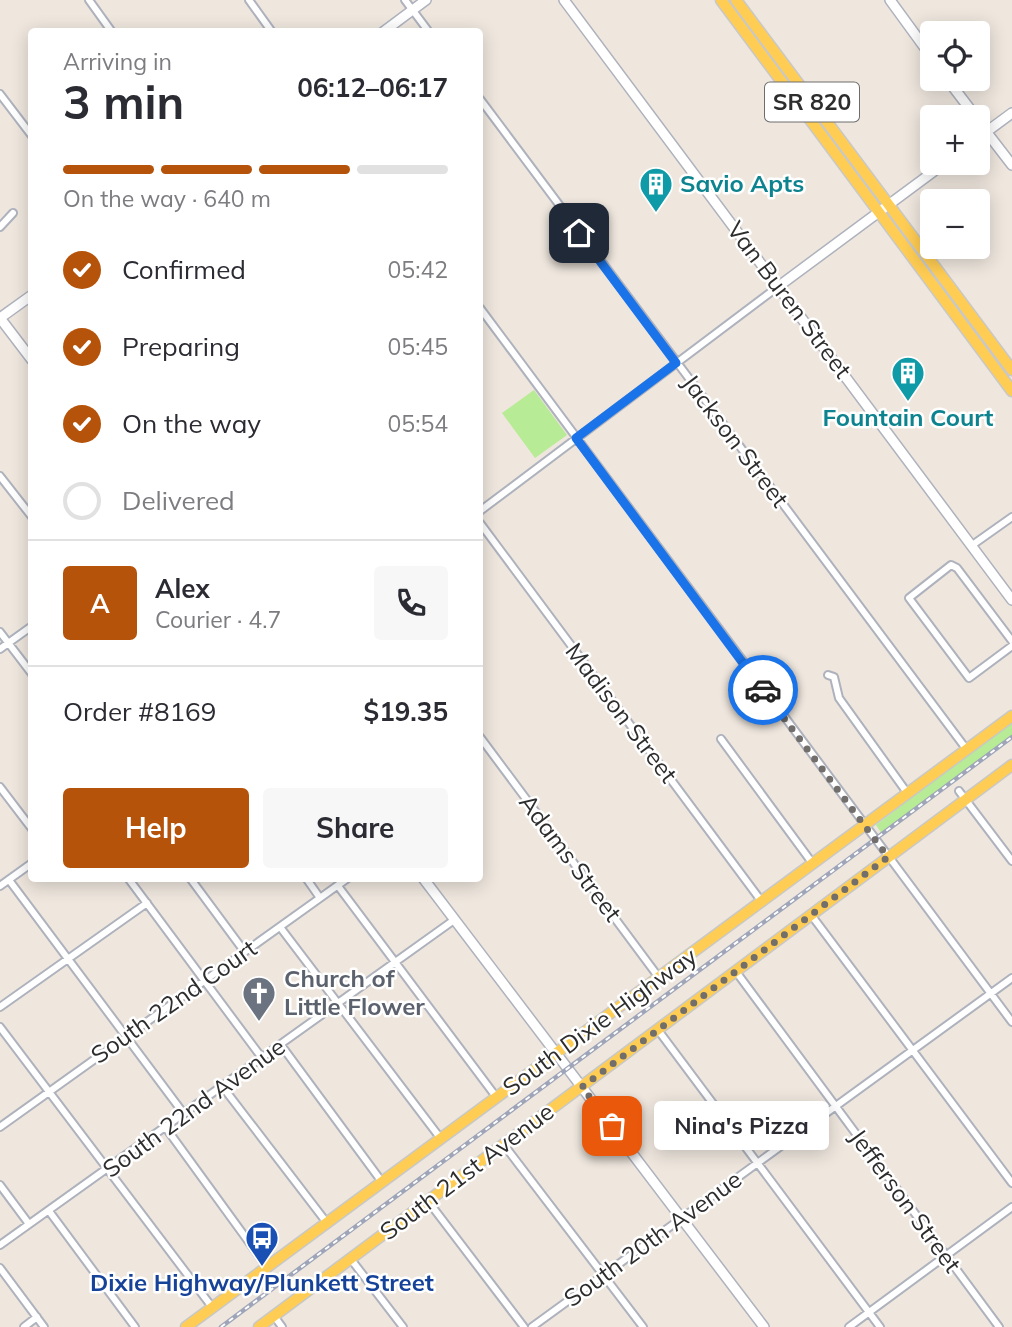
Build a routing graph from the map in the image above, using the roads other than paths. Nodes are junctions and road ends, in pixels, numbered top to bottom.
1 (89, 0) edge
2 (249, 0) edge
3 (405, 0) edge
4 (426, 0) edge
5 (564, 0) edge
6 (721, 0) edge
7 (736, 0) edge
8 (890, 0) edge
9 (412, 10) junction
10 (110, 28) edge
11 (269, 28) edge
12 (388, 28) edge
13 (426, 28) edge
14 (920, 41) edge
15 (0, 94) edge
16 (483, 103) edge
17 (1012, 113) edge
18 (990, 129) edge
19 (28, 131) edge
20 (990, 143) edge
21 (1012, 165) edge
22 (929, 175) edge
23 (889, 205) junction
24 (13, 212) dead end
25 (879, 212) junction
26 (0, 227) edge
27 (928, 277) junction
28 (779, 286) junction
29 (955, 293) junction
30 (28, 298) edge
31 (483, 312) edge
32 (0, 318) edge
33 (28, 355) edge
34 (676, 363) junction
35 (1012, 370) edge
36 (1012, 391) edge
37 (576, 438) junction
38 (0, 476) edge
39 (483, 508) edge
40 (28, 512) edge
41 (1012, 517) edge
42 (483, 527) edge
43 (971, 546) junction
44 (1012, 600) edge
45 (28, 629) edge
46 (0, 632) edge
47 (8, 643) junction
48 (1012, 643) edge
49 (0, 649) edge
50 (28, 669) edge
51 (828, 675) dead end
52 (1012, 716) edge
53 (720, 739) dead end
54 (483, 741) edge
55 (967, 750) junction
56 (1012, 765) edge
57 (0, 787) edge
58 (908, 794) junction
59 (962, 795) junction
60 (28, 824) edge
61 (865, 825) junction
62 (888, 857) junction
63 (1012, 861) edge
64 (813, 864) junction
65 (28, 866) edge
66 (9, 880) junction
67 (131, 882) edge
68 (193, 882) edge
69 (309, 882) edge
70 (343, 882) edge
71 (425, 882) edge
72 (0, 886) edge
73 (338, 886) junction
74 (320, 898) junction
75 (762, 902) junction
76 (147, 903) junction
77 (812, 916) junction
78 (454, 920) junction
79 (280, 927) junction
80 (244, 951) junction
81 (68, 959) junction
82 (396, 962) junction
83 (737, 973) junction
84 (1012, 978) edge
85 (205, 979) junction
86 (660, 979) junction
87 (991, 994) junction
88 (338, 1005) junction
89 (0, 1007) edge
90 (1012, 1022) edge
91 (0, 1027) edge
92 (658, 1030) junction
93 (126, 1035) junction
94 (281, 1045) junction
95 (913, 1051) junction
96 (557, 1055) junction
97 (262, 1058) junction
98 (222, 1086) junction
99 (582, 1087) junction
100 (48, 1091) junction
101 (497, 1098) junction
102 (836, 1107) junction
103 (184, 1114) junction
104 (0, 1127) edge
105 (166, 1128) junction
106 (441, 1139) junction
107 (504, 1144) junction
108 (758, 1164) junction
109 (107, 1170) junction
110 (382, 1182) junction
111 (1012, 1183) edge
112 (0, 1185) edge
113 (428, 1201) junction
114 (1012, 1207) edge
115 (49, 1210) junction
116 (682, 1219) junction
117 (327, 1223) junction
118 (29, 1224) junction
119 (0, 1245) edge
120 (946, 1256) junction
121 (350, 1258) junction
122 (267, 1267) junction
123 (0, 1268) edge
124 (604, 1275) junction
125 (212, 1307) junction
126 (869, 1312) junction
127 (274, 1316) junction
128 (37, 1317) junction
129 (24, 1327) edge
130 (44, 1327) edge
131 (135, 1327) edge
132 (187, 1327) edge
133 (259, 1327) edge
134 (282, 1327) edge
135 (403, 1327) edge
136 (524, 1327) edge
137 (532, 1327) edge
138 (643, 1327) edge
139 (764, 1327) edge
140 (849, 1327) edge
141 (880, 1327) edge
142 (999, 1327) edge

1 - 10 street
2 - 11 street
3 - 9 street
4 - 9 street
5 - 28 street, Van Buren Street
6 - 25 main road, SR 820
7 - 23 main road, SR 820
8 - 14 street
9 - 12 street
9 - 13 street
15 - 19 street
16 - 34 street, Jackson Street
17 - 18 street
20 - 21 street
22 - 23 street
23 - 25 street
23 - 29 main road, SR 820
24 - 26 street
25 - 27 main road, SR 820
25 - 28 street
27 - 29 main road
27 - 36 main road, SR 820
28 - 34 street
28 - 43 street, Van Buren Street
29 - 35 main road, SR 820
30 - 32 street
31 - 37 street
32 - 33 street
34 - 37 street
34 - 55 street, Jackson Street
37 - 39 street
37 - 61 street
38 - 40 street
41 - 43 street
42 - 75 street, Madison Street
43 - 44 street, Van Buren Street
45 - 47 street
46 - 47 street
47 - 49 street
47 - 50 street
48 - 48 street
51 - 58 street
52 - 55 main road, South Dixie Highway
53 - 64 street
54 - 86 street, Adams Street
55 - 58 main road, South Dixie Highway
56 - 59 main road, South 21st Avenue
57 - 60 street
58 - 61 main road, South Dixie Highway
59 - 62 main road, South 21st Avenue
59 - 63 street
61 - 62 street
61 - 64 main road, South Dixie Highway
62 - 77 main road, South 21st Avenue
62 - 87 street
64 - 75 main road, South Dixie Highway
65 - 66 street
66 - 72 street
66 - 81 street
67 - 76 street
68 - 80 street
69 - 74 street
70 - 73 street, South 22nd Court
71 - 78 street
73 - 74 street, South 22nd Court
73 - 82 street
74 - 79 street, South 22nd Court
75 - 86 main road, South Dixie Highway
76 - 81 street
76 - 85 street
77 - 83 main road, South 21st Avenue
77 - 95 street
78 - 82 street, South 22nd Avenue
78 - 96 street
79 - 80 street, South 22nd Court
79 - 88 street
80 - 85 street, South 22nd Court
81 - 89 street
81 - 93 street
82 - 88 street, South 22nd Avenue
82 - 101 street
83 - 92 main road, South 21st Avenue
83 - 102 street, Jefferson Street
84 - 87 street, South 20th Avenue
85 - 93 street, South 22nd Court
85 - 97 street
86 - 96 main road, South Dixie Highway
87 - 90 street
87 - 95 street, South 20th Avenue
88 - 94 street, South 22nd Avenue
88 - 106 street
91 - 100 street
92 - 99 main road, South 21st Avenue
92 - 108 street
93 - 100 street, South 22nd Court
93 - 103 street
94 - 97 street, South 22nd Avenue
94 - 110 street
95 - 102 street, South 20th Avenue
95 - 111 street
96 - 99 street
96 - 101 main road, South Dixie Highway
97 - 98 street, South 22nd Avenue
98 - 103 street, South 22nd Avenue
98 - 117 street
99 - 107 main road, South 21st Avenue
99 - 116 street
100 - 104 street, South 22nd Court
100 - 109 street
101 - 106 main road, South Dixie Highway
102 - 108 street, South 20th Avenue
102 - 120 street, Jefferson Street
103 - 105 street, South 22nd Avenue
105 - 109 street, South 22nd Avenue
105 - 122 street
106 - 110 main road, South Dixie Highway
107 - 113 main road, South 21st Avenue
107 - 124 street
108 - 116 street, South 20th Avenue
108 - 126 street
109 - 115 street, South 22nd Avenue
109 - 125 street
110 - 117 main road, South Dixie Highway
112 - 118 street
113 - 121 main road, South 21st Avenue
113 - 136 street
114 - 120 street
115 - 118 street, South 22nd Avenue
115 - 131 street
116 - 124 street, South 20th Avenue
116 - 139 street
117 - 122 main road, South Dixie Highway
118 - 119 street, South 22nd Avenue
120 - 126 street
120 - 142 street, Jefferson Street
121 - 127 main road, South 21st Avenue
121 - 135 street
122 - 125 main road, South Dixie Highway
123 - 128 street
124 - 137 street, South 20th Avenue
124 - 138 street
125 - 132 main road, South Dixie Highway
126 - 140 street
126 - 141 street
127 - 133 main road, South 21st Avenue
127 - 134 street
128 - 129 street
128 - 130 street

